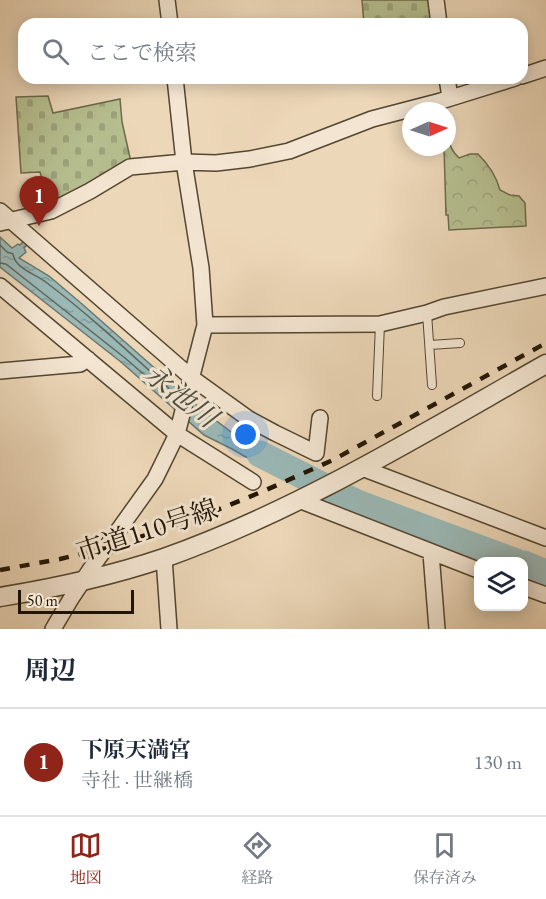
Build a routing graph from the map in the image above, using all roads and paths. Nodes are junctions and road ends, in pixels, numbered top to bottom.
1 (167, 0) edge
2 (436, 0) edge
3 (169, 18) edge
4 (438, 18) edge
5 (546, 68) edge
6 (528, 74) edge
7 (176, 84) edge
8 (448, 84) edge
9 (496, 84) edge
10 (450, 98) junction
11 (184, 162) junction
12 (4, 219) edge
13 (0, 286) edge
14 (546, 286) edge
15 (428, 313) junction
16 (380, 324) junction
17 (205, 326) junction
18 (460, 343) dead end
19 (430, 345) junction
20 (88, 359) junction
21 (546, 364) edge
22 (0, 371) edge
23 (191, 381) junction
24 (432, 384) dead end
25 (377, 396) dead end
26 (320, 418) dead end
27 (178, 430) junction
28 (358, 471) junction
29 (253, 482) dead end
30 (302, 498) junction
31 (546, 538) edge
32 (431, 553) junction
33 (164, 558) junction
34 (474, 569) edge
35 (82, 582) junction
36 (528, 588) edge
37 (546, 595) edge
38 (0, 597) edge
39 (53, 629) edge
40 (169, 629) edge
41 (437, 629) edge

1 - 3 street
2 - 4 street
5 - 6 street
7 - 11 street
8 - 10 street
9 - 10 street
10 - 11 street
11 - 12 street
11 - 17 street
12 - 23 street
13 - 20 street
14 - 15 street
15 - 16 street
15 - 19 lane
16 - 17 street
16 - 25 lane
17 - 23 street
18 - 19 lane
19 - 24 lane
20 - 22 street
20 - 27 street
21 - 28 street
23 - 26 street
23 - 27 street
27 - 29 street
27 - 35 street
28 - 30 street, 市道110号線
28 - 31 street
30 - 32 street
30 - 33 street, 市道110号線
32 - 34 street
32 - 41 street
33 - 35 street, 市道110号線
33 - 40 street
35 - 38 street, 市道110号線
35 - 39 street
36 - 37 street

